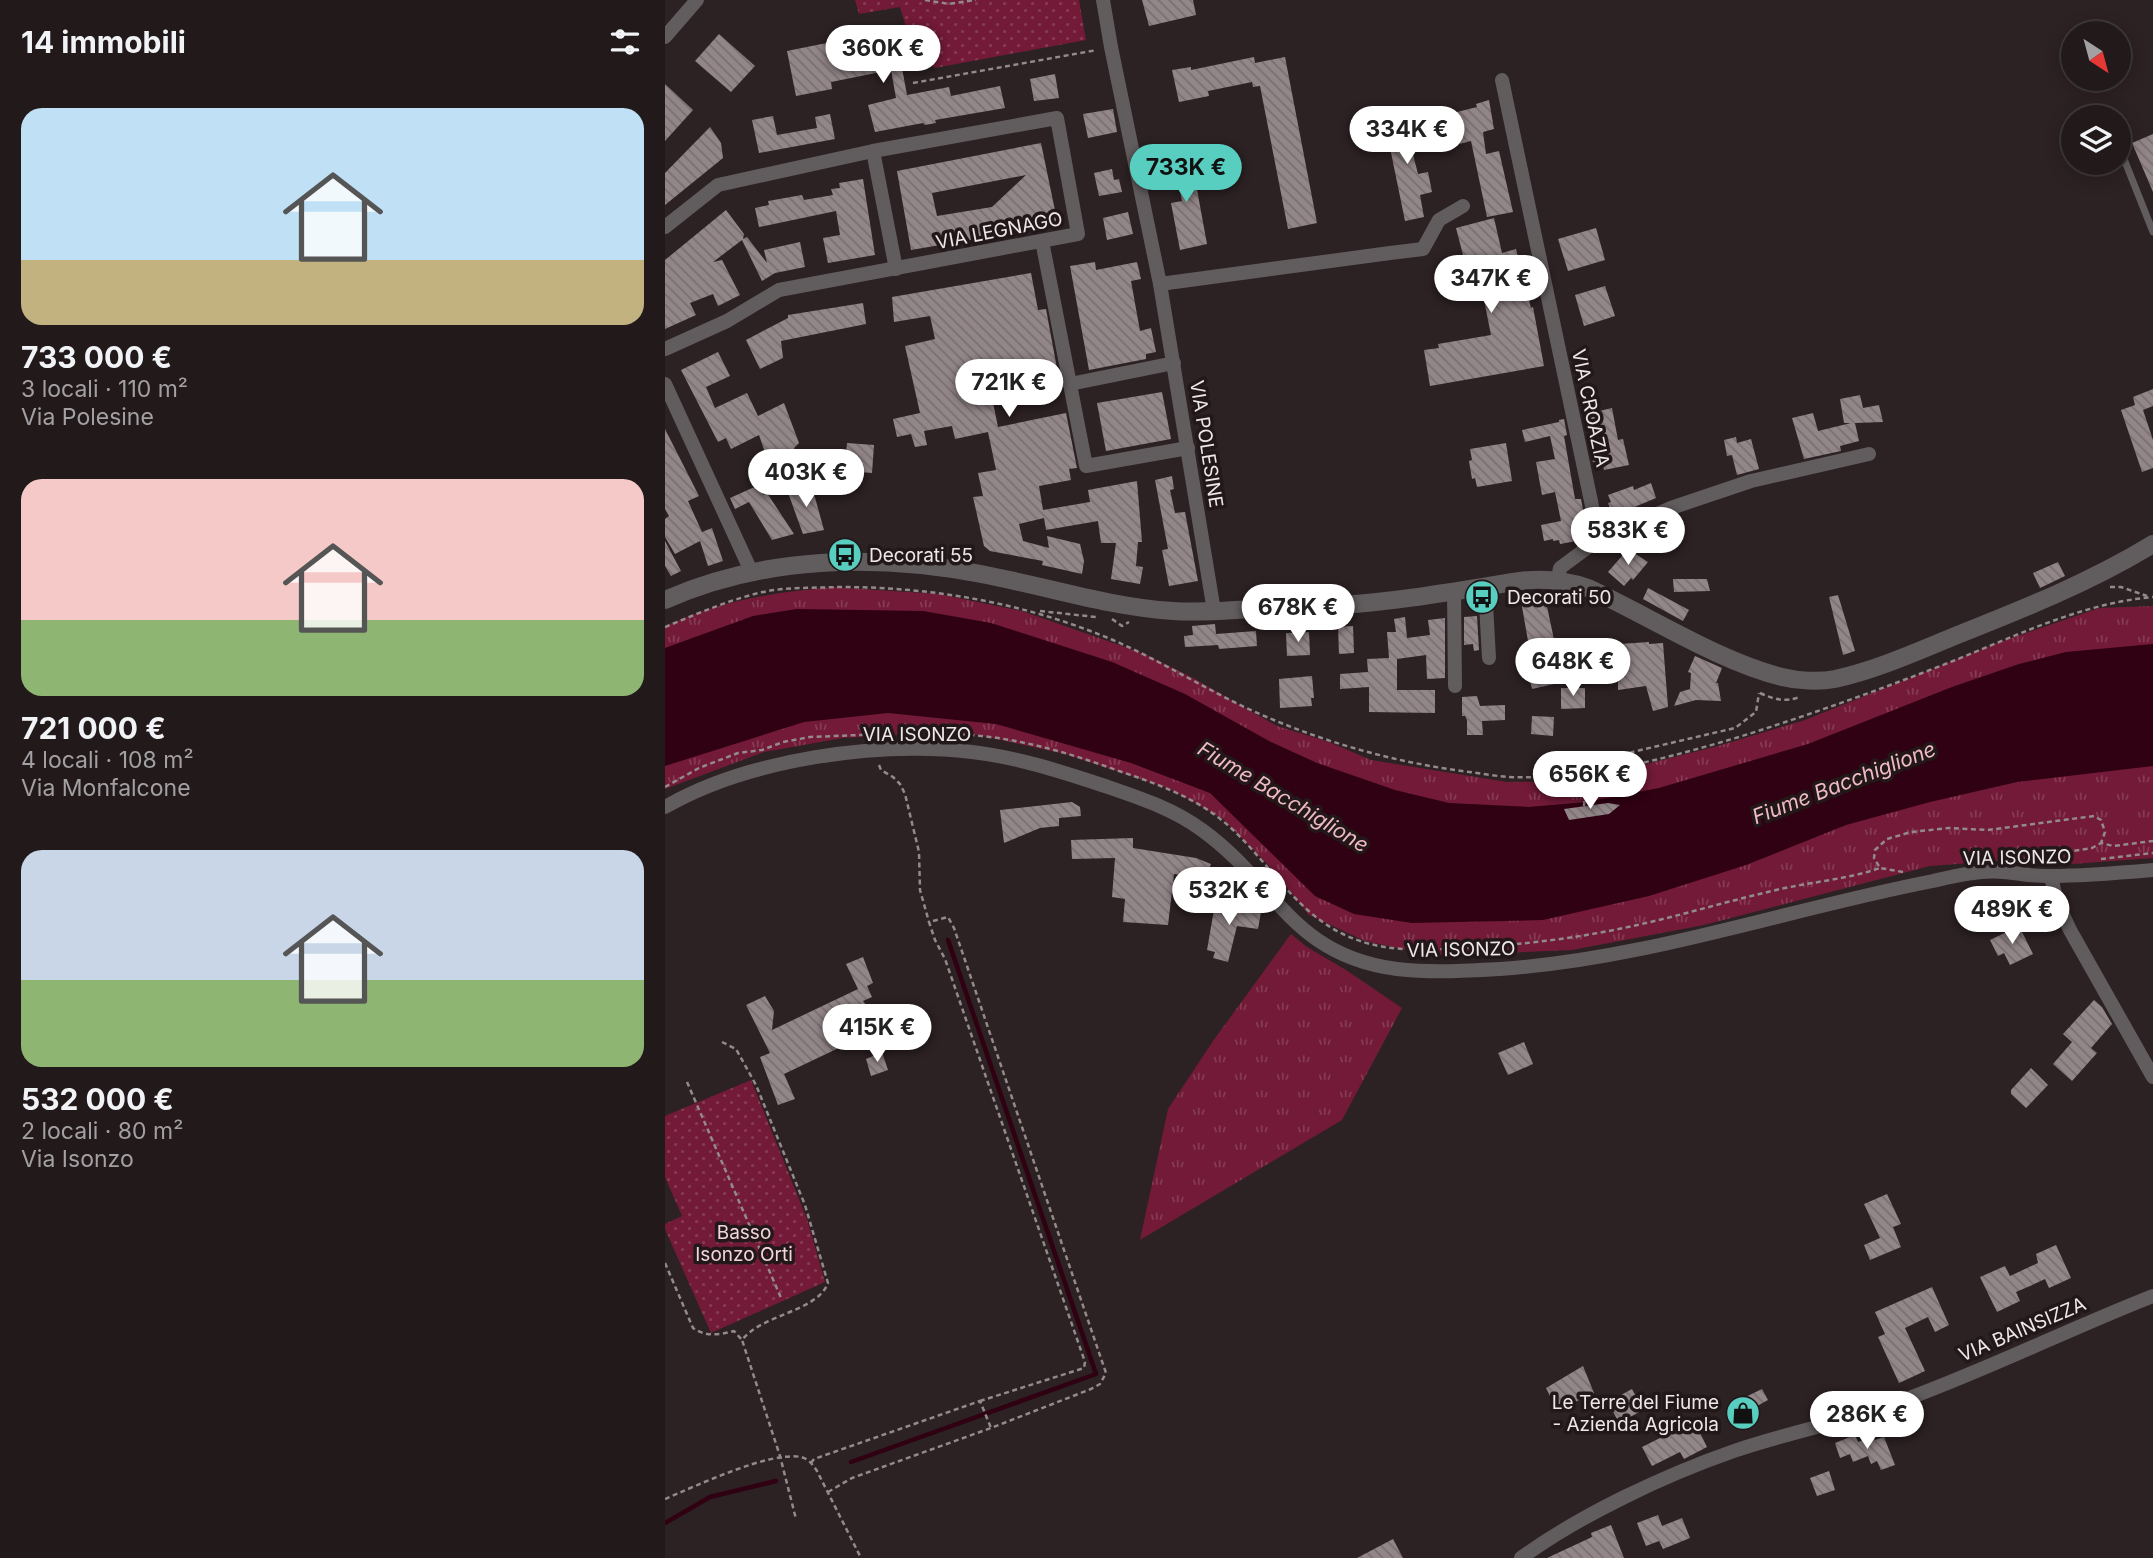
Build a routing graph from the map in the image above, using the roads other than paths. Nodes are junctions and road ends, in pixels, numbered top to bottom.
1 (697, 0) edge
2 (1103, 0) edge
3 (665, 37) edge
4 (1502, 80) dead end
5 (873, 152) junction
6 (2130, 175) edge
7 (1463, 206) dead end
8 (665, 227) edge
9 (2153, 232) edge
10 (1042, 241) junction
11 (896, 269) junction
12 (1160, 284) junction
13 (665, 349) edge
14 (1174, 363) junction
15 (665, 384) edge
16 (1070, 384) junction
17 (669, 404) edge
18 (1188, 448) junction
19 (1869, 454) dead end
20 (1599, 538) junction
21 (2153, 544) edge
22 (751, 571) junction
23 (1558, 579) junction
24 (1485, 586) junction
25 (1454, 591) junction
26 (665, 600) edge
27 (1214, 611) junction
28 (1489, 658) dead end
29 (1455, 686) dead end
30 (665, 807) edge
31 (2153, 870) edge
32 (2051, 877) junction
33 (2153, 1076) edge
34 (2153, 1296) edge
35 (1521, 1558) edge

1 - 3 street
2 - 12 street, VIA POLESINE
4 - 20 street, VIA CROAZIA
5 - 8 street, VIA LEGNAGO
5 - 10 street, VIA LEGNAGO
5 - 11 street
6 - 9 lane
7 - 12 street
10 - 11 street, VIA LEGNAGO
10 - 16 street
11 - 13 street, VIA LEGNAGO
12 - 14 street, VIA POLESINE
14 - 16 street
14 - 18 street, VIA POLESINE
15 - 17 street
16 - 18 street
17 - 22 street
18 - 27 street, VIA POLESINE
19 - 20 street
20 - 23 street
21 - 23 street
22 - 26 street
22 - 27 street
23 - 24 street
24 - 25 street
24 - 28 street
25 - 27 street
25 - 29 street
30 - 32 street, VIA ISONZO
31 - 32 street, VIA ISONZO
32 - 33 street
34 - 35 street, VIA BAINSIZZA

